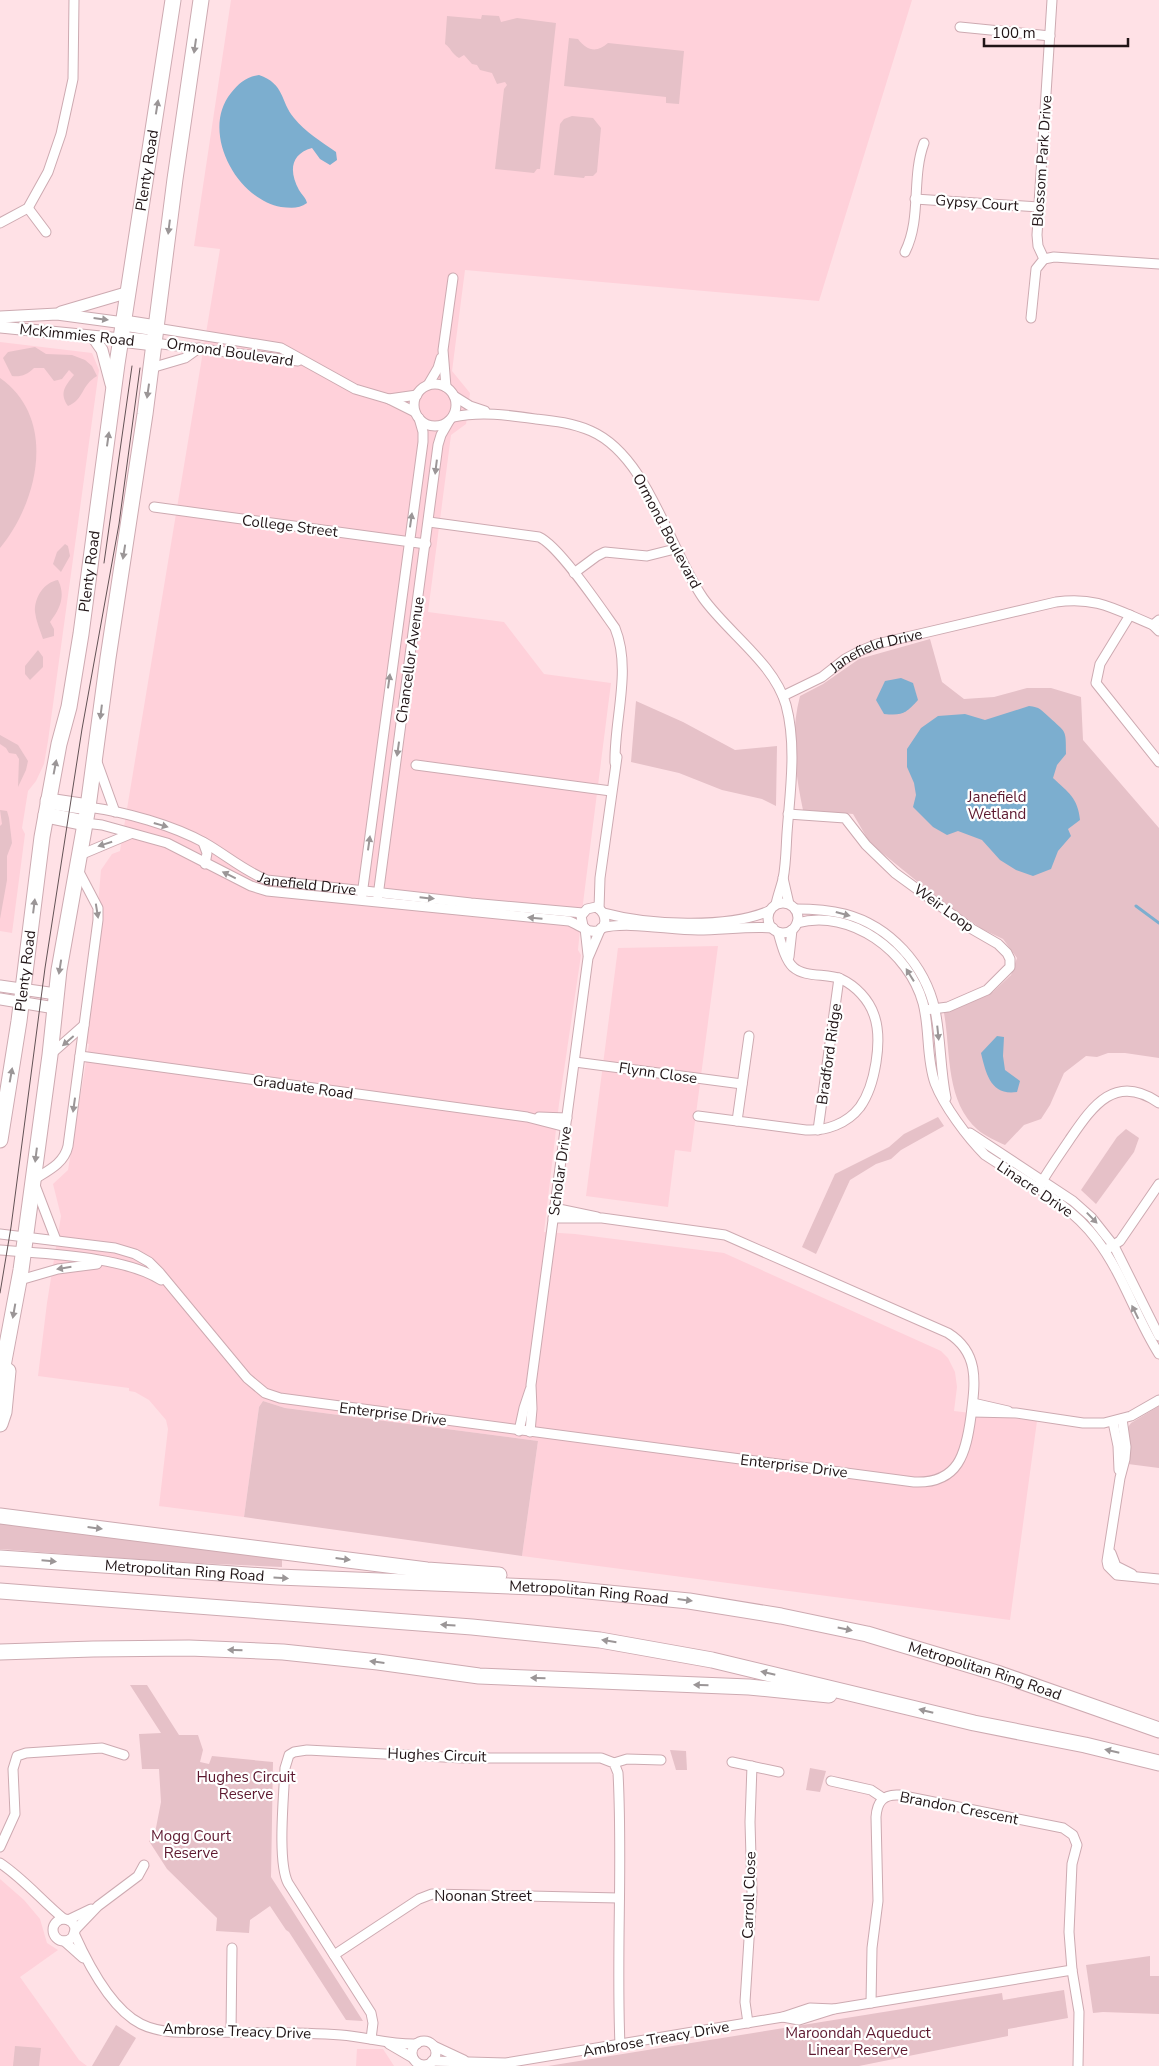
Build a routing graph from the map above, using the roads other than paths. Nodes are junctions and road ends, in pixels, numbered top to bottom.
1 (74, 0) edge
2 (173, 0) edge
3 (201, 0) edge
4 (1052, 0) edge
5 (960, 27) dead end
6 (1050, 36) junction
7 (924, 143) dead end
8 (915, 199) junction
9 (1039, 206) junction
10 (28, 208) junction
11 (0, 223) edge
12 (46, 232) dead end
13 (905, 252) dead end
14 (1044, 259) junction
15 (1159, 264) edge
16 (453, 278) dead end
17 (129, 292) junction
18 (57, 314) junction
19 (0, 317) edge
20 (1032, 318) dead end
21 (124, 323) junction
22 (0, 327) edge
23 (155, 335) junction
24 (93, 337) junction
25 (121, 339) junction
26 (199, 348) junction
27 (443, 350) junction
28 (305, 363) junction
29 (151, 368) junction
30 (428, 385) junction
31 (446, 387) junction
32 (417, 395) junction
33 (113, 396) junction
34 (454, 396) junction
35 (389, 399) junction
36 (489, 413) junction
37 (417, 415) junction
38 (451, 419) junction
39 (154, 507) dead end
40 (429, 522) junction
41 (408, 541) junction
42 (426, 544) junction
43 (674, 546) junction
44 (574, 573) junction
45 (1130, 615) junction
46 (1157, 625) edge
47 (395, 642) junction
48 (412, 645) junction
49 (783, 696) junction
50 (95, 754) junction
51 (1157, 757) edge
52 (416, 765) dead end
53 (611, 791) junction
54 (88, 807) junction
55 (47, 808) junction
56 (115, 812) junction
57 (788, 814) junction
58 (86, 823) junction
59 (130, 834) junction
60 (203, 842) junction
61 (78, 861) junction
62 (205, 864) junction
63 (783, 878) junction
64 (362, 895) junction
65 (378, 897) junction
66 (776, 904) junction
67 (792, 907) junction
68 (594, 910) junction
69 (769, 911) junction
70 (584, 927) junction
71 (794, 927) junction
72 (601, 929) junction
73 (775, 930) junction
74 (588, 958) junction
75 (789, 960) junction
76 (839, 978) junction
77 (0, 986) edge
78 (22, 996) junction
79 (0, 999) edge
80 (56, 1001) junction
81 (930, 1010) junction
82 (84, 1025) junction
83 (749, 1036) dead end
84 (50, 1055) junction
85 (80, 1056) junction
86 (574, 1062) junction
87 (742, 1084) junction
88 (1159, 1103) edge
89 (698, 1116) dead end
90 (737, 1121) junction
91 (567, 1123) junction
92 (818, 1130) junction
93 (0, 1140) edge
94 (33, 1180) junction
95 (1159, 1184) edge
96 (1040, 1185) junction
97 (554, 1208) junction
98 (553, 1218) junction
99 (602, 1218) junction
100 (0, 1234) edge
101 (56, 1240) junction
102 (24, 1244) junction
103 (1109, 1248) junction
104 (0, 1250) edge
105 (110, 1262) junction
106 (20, 1280) junction
107 (167, 1284) junction
108 (1156, 1326) edge
109 (1159, 1336) edge
110 (9, 1342) junction
111 (1159, 1354) edge
112 (0, 1382) edge
113 (531, 1385) junction
114 (1158, 1400) edge
115 (972, 1408) junction
116 (1118, 1420) junction
117 (0, 1424) edge
118 (519, 1431) junction
119 (530, 1432) junction
120 (0, 1516) edge
121 (0, 1558) edge
122 (1159, 1579) edge
123 (0, 1591) edge
124 (602, 1591) junction
125 (93, 1649) junction
126 (0, 1652) edge
127 (0, 1658) edge
128 (871, 1698) junction
129 (1159, 1730) edge
130 (124, 1756) dead end
131 (661, 1760) dead end
132 (732, 1762) dead end
133 (614, 1763) junction
134 (1159, 1763) edge
135 (752, 1766) junction
136 (779, 1772) dead end
137 (831, 1781) dead end
138 (883, 1798) junction
139 (0, 1847) edge
140 (0, 1863) edge
141 (144, 1865) dead end
142 (619, 1898) junction
143 (45, 1904) junction
144 (98, 1906) junction
145 (66, 1920) junction
146 (54, 1927) junction
147 (75, 1932) junction
148 (64, 1941) junction
149 (232, 1948) dead end
150 (334, 1955) junction
151 (87, 1962) junction
152 (1072, 1970) junction
153 (871, 2003) junction
154 (748, 2023) junction
155 (231, 2032) junction
156 (371, 2039) junction
157 (387, 2043) junction
158 (417, 2044) junction
159 (620, 2044) junction
160 (434, 2046) junction
161 (416, 2062) edge
162 (469, 2062) junction
163 (430, 2064) edge
164 (1078, 2066) edge

1 - 10 street
17 -> 2 highway, Plenty Road
3 -> 23 highway, Plenty Road
4 - 6 street, Blossom Park Drive
5 - 6 street
6 - 9 street, Blossom Park Drive
7 - 8 street, Gypsy Court
8 - 9 street, Gypsy Court
8 - 13 street, Gypsy Court
9 - 14 street, Blossom Park Drive
10 - 11 street
10 - 12 street
14 - 15 street
14 - 20 street
16 - 27 street
17 - 18 main road
17 - 21 highway, Plenty Road
18 - 19 main road, McKimmies Road
18 -> 21 main road, McKimmies Road
21 - 23 highway, McKimmies Road
21 - 25 highway, Plenty Road
22 - 24 main road, McKimmies Road
23 - 25 highway, McKimmies Road
23 - 26 street, Ormond Boulevard
23 - 28 street, Ormond Boulevard
23 - 29 highway, Plenty Road
24 - 25 main road, McKimmies Road
24 - 33 main road
25 - 33 highway, Plenty Road
26 - 28 street, Ormond Boulevard
26 - 29 street
27 - 30 street
27 - 31 street
28 - 35 street, Ormond Boulevard
29 -> 50 highway, Plenty Road
30 - 31 street
30 - 32 street
31 - 34 street
32 - 35 street, Ormond Boulevard
32 - 37 street
55 -> 33 highway, Plenty Road
34 - 36 street, Ormond Boulevard
34 - 38 street
35 - 37 street, Ormond Boulevard
36 - 38 street, Ormond Boulevard
36 - 43 street, Ormond Boulevard
37 - 38 street
41 -> 37 street, Chancellor Avenue
38 -> 40 street, Chancellor Avenue
39 - 41 street, College Street
40 - 42 street, Chancellor Avenue
40 - 44 street
41 - 42 street, College Street
41 - 47 street, Chancellor Avenue
42 - 48 street, Chancellor Avenue
43 - 44 street
43 - 49 street, Ormond Boulevard
44 - 53 street
45 - 46 street, Janefield Drive
45 - 49 street, Janefield Drive
45 - 51 street
47 - 48 street
64 -> 47 street, Chancellor Avenue
48 -> 65 street, Chancellor Avenue
49 - 57 street
50 - 54 highway, Plenty Road
50 - 56 street
52 - 53 street
53 - 68 street
54 - 55 highway, Janefield Drive
54 - 56 street, Janefield Drive
54 - 58 highway, Plenty Road
55 - 58 highway, Janefield Drive
78 -> 55 highway, Plenty Road
56 -> 60 street, Janefield Drive
57 - 63 street
57 - 81 street, Weir Loop
58 - 59 street, Janefield Drive
58 - 61 highway, Plenty Road
59 -> 61 street
59 - 62 street, Janefield Drive
60 - 62 street
60 - 64 street, Janefield Drive
61 -> 80 highway, Plenty Road
61 -> 82 street
64 -> 62 street, Janefield Drive
63 - 66 street
63 - 67 street
64 - 65 street, Janefield Drive
65 -> 68 street, Janefield Drive
70 -> 65 street, Janefield Drive
66 - 67 street
66 - 69 street
67 - 71 street
67 -> 81 street, Linacre Drive
68 - 69 street, Janefield Drive
68 - 70 street
68 - 72 street
69 - 73 street
70 - 72 street
70 - 74 street, Scholar Drive
71 - 73 street
71 - 75 street
81 -> 71 street, Linacre Drive
72 - 73 street
72 - 74 street, Scholar Drive
73 - 75 street
74 - 86 street, Scholar Drive
75 - 76 street
76 - 92 street, Bradford Ridge
76 - 92 street
77 - 78 main road
78 - 79 main road
78 - 80 main road
93 -> 78 highway, Plenty Road
80 - 84 highway, Plenty Road
81 - 96 street, Linacre Drive
82 -> 84 street
82 - 85 street
83 - 87 street
84 -> 94 highway, Plenty Road
85 - 91 street, Graduate Road
85 -> 94 street
86 - 87 street, Flynn Close
86 - 91 street, Scholar Drive
87 - 90 street
88 - 96 street
89 - 90 street
90 - 92 street
91 - 97 street, Scholar Drive
94 - 101 street
94 - 102 highway, Plenty Road
95 - 103 street
96 - 103 street, Linacre Drive
97 - 98 street, Scholar Drive
97 - 99 street, Enterprise Drive
98 - 99 street, Enterprise Drive
98 - 113 street, Scholar Drive
99 - 115 street, Enterprise Drive
100 - 102 street, Enterprise Drive
101 - 102 street, Enterprise Drive
101 - 107 street, Enterprise Drive
102 - 104 street, Enterprise Drive
102 - 105 street, Enterprise Drive
102 - 106 highway, Plenty Road
103 - 108 street, Linacre Drive
111 -> 103 street, Linacre Drive
105 -> 106 street
105 - 107 street, Enterprise Drive
106 -> 110 highway, Plenty Road
107 - 118 street, Enterprise Drive
108 - 109 street, Linacre Drive
110 - 112 highway, Plenty Road
110 - 117 highway
113 - 118 street, Scholar Drive
113 - 119 street, Scholar Drive
114 - 116 street
115 - 116 street
115 - 119 street, Enterprise Drive
116 - 122 street
118 - 119 street, Enterprise Drive
120 -> 124 highway
121 -> 124 highway, Metropolitan Ring Road
128 -> 123 highway
124 -> 129 highway, Metropolitan Ring Road
125 - 126 highway
125 - 127 highway
128 -> 125 highway
134 -> 128 highway
130 - 139 street
131 - 133 street
132 - 135 street
133 - 142 street
133 - 150 street, Hughes Circuit
135 - 136 street
135 - 154 street, Carroll Close
137 - 138 street
138 - 152 street, Brandon Crescent
138 - 153 street, Brandon Crescent
140 - 143 street
141 - 144 street
142 - 150 street, Noonan Street
142 - 159 street
143 - 145 street
143 - 146 street
144 - 145 street
144 - 147 street
145 - 146 street
145 - 147 street
146 - 148 street
147 - 148 street
147 - 151 street, Ambrose Treacy Drive
148 - 151 street, Ambrose Treacy Drive
149 - 155 street
150 - 156 street, Hughes Circuit
151 - 155 street, Ambrose Treacy Drive
152 - 153 street, Ambrose Treacy Drive
152 - 164 street, Brandon Crescent
153 - 154 street, Ambrose Treacy Drive
154 - 159 street, Ambrose Treacy Drive
155 - 156 street, Ambrose Treacy Drive
156 - 157 street, Ambrose Treacy Drive
157 - 158 street, Ambrose Treacy Drive
157 - 161 street, Ambrose Treacy Drive
158 - 160 street
158 - 161 street
159 - 162 street, Ambrose Treacy Drive
160 - 162 street, Ambrose Treacy Drive
160 - 163 street
161 - 163 street
162 - 163 street, Ambrose Treacy Drive

